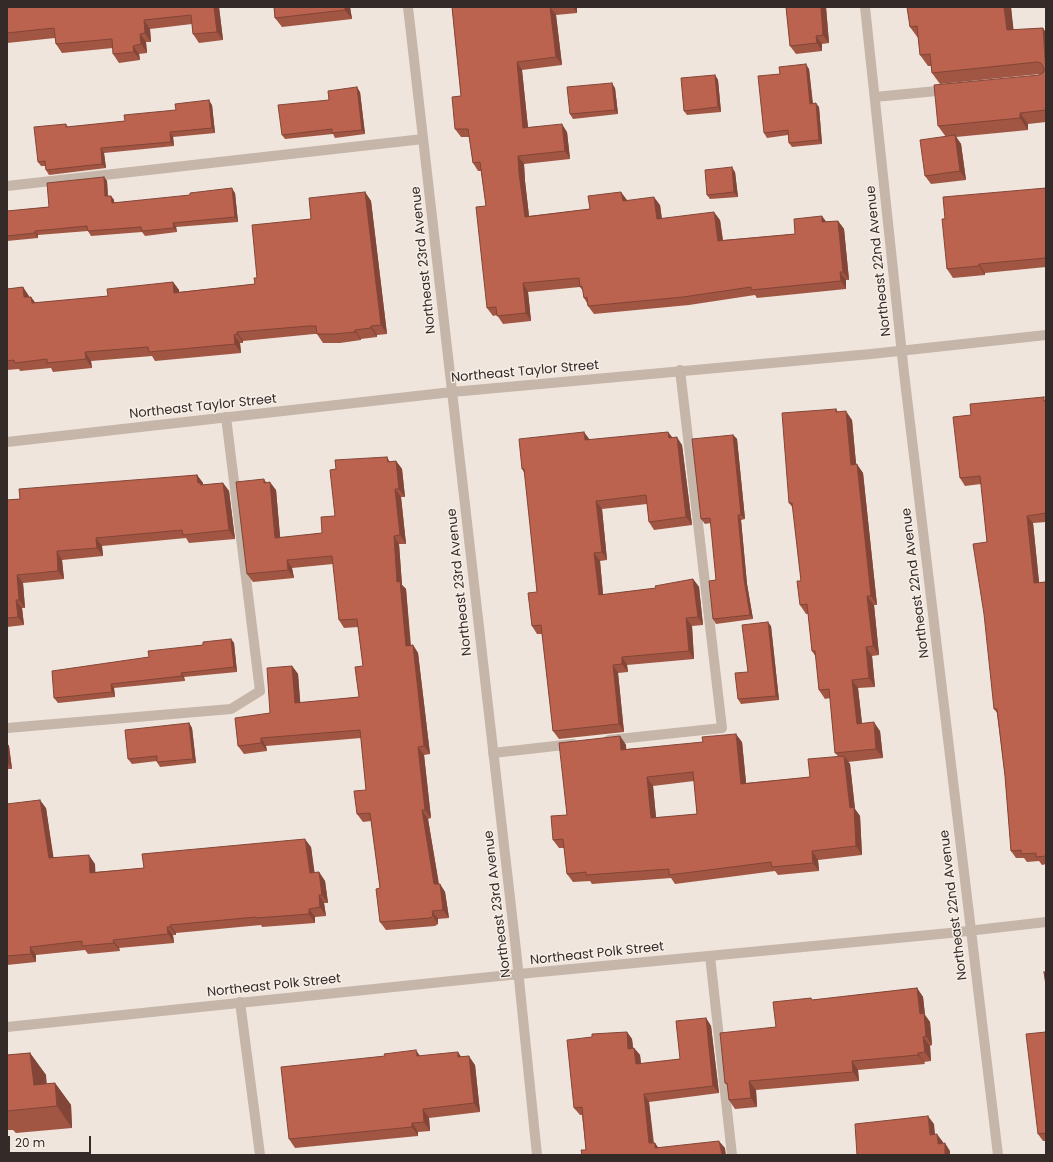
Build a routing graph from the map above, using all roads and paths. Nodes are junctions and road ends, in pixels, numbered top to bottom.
1 (408, 7) edge
2 (865, 7) edge
3 (960, 89) edge
4 (875, 97) junction
5 (423, 139) junction
6 (7, 186) edge
7 (1046, 335) edge
8 (902, 350) junction
9 (680, 370) junction
10 (452, 392) junction
11 (226, 418) junction
12 (7, 442) edge
13 (7, 728) edge
14 (598, 742) edge
15 (583, 743) edge
16 (493, 753) junction
17 (1046, 922) edge
18 (970, 930) junction
19 (710, 956) junction
20 (519, 974) junction
21 (240, 1002) junction
22 (7, 1027) edge
23 (260, 1155) edge
24 (537, 1155) edge
25 (732, 1155) edge
26 (998, 1155) edge

1 - 5 street, Northeast 23rd Avenue
2 - 4 street, Northeast 22nd Avenue
3 - 4 street
4 - 8 street, Northeast 22nd Avenue
5 - 6 street
5 - 10 street, Northeast 23rd Avenue
7 - 8 street, Northeast Taylor Street
8 - 9 street, Northeast Taylor Street
8 - 18 street, Northeast 22nd Avenue
9 - 10 street, Northeast Taylor Street
9 - 14 street
10 - 11 street, Northeast Taylor Street
10 - 16 street, Northeast 23rd Avenue
11 - 12 street, Northeast Taylor Street
11 - 13 street
15 - 16 street
16 - 20 street, Northeast 23rd Avenue
17 - 18 street, Northeast Polk Street
18 - 19 street, Northeast Polk Street
18 - 26 street, Northeast 22nd Avenue
19 - 20 street, Northeast Polk Street
19 - 25 street
20 - 21 street, Northeast Polk Street
20 - 24 street, Northeast 23rd Avenue
21 - 22 street, Northeast Polk Street
21 - 23 street

